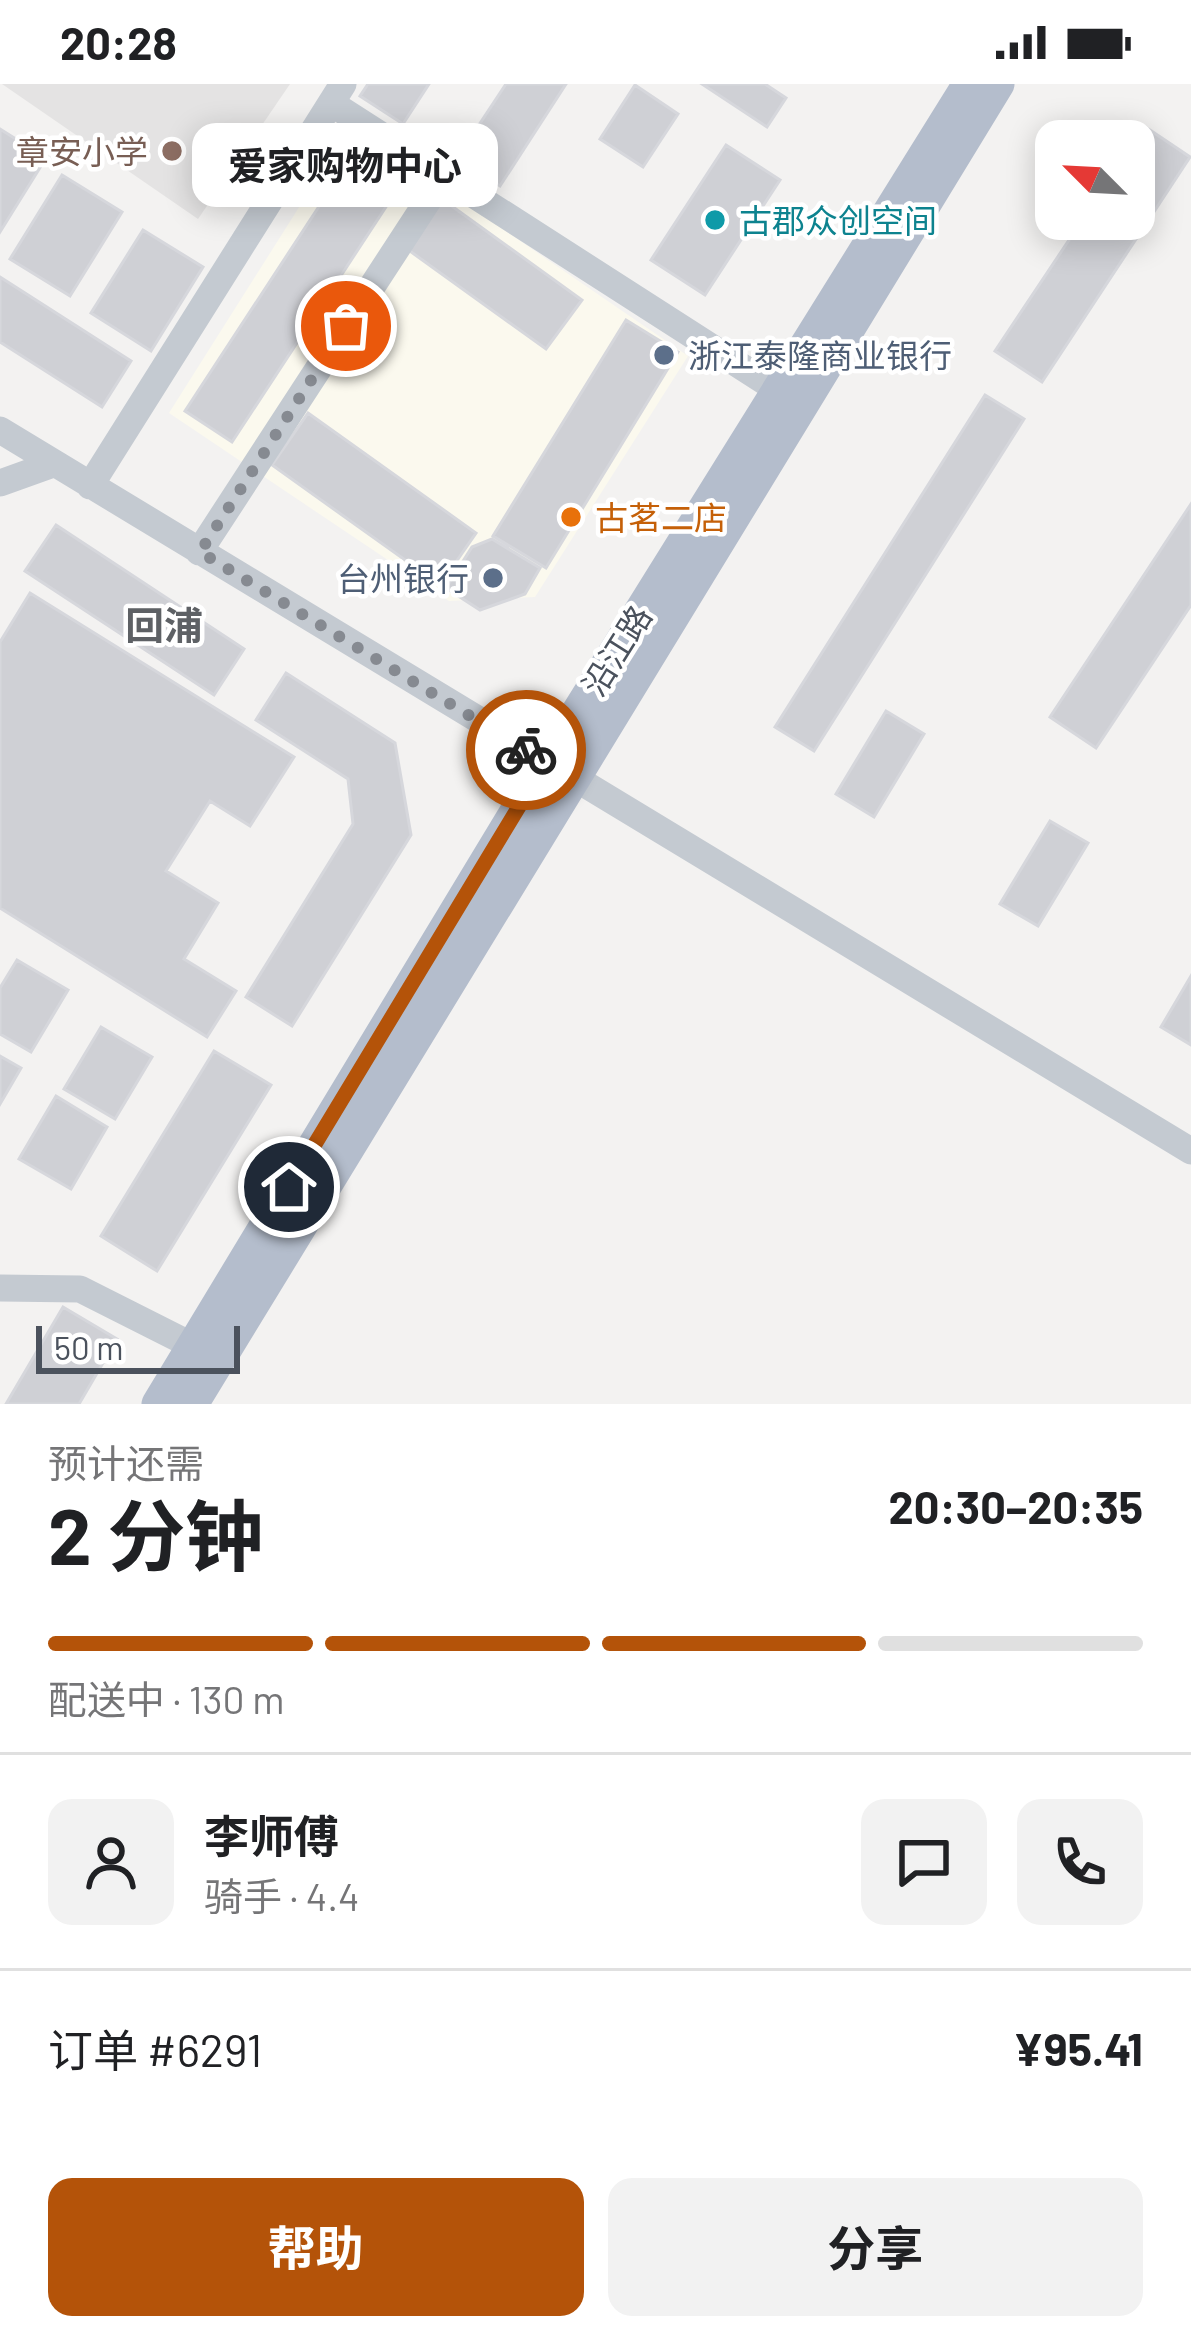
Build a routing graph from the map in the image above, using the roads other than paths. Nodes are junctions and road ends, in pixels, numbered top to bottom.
1 (969, 84) edge
2 (998, 84) edge
3 (337, 94) edge
4 (444, 176) junction
5 (778, 390) junction
6 (0, 430) edge
7 (53, 464) junction
8 (0, 483) edge
9 (90, 486) junction
10 (200, 552) junction
11 (559, 771) junction
12 (1191, 1151) edge
13 (0, 1288) edge
14 (193, 1346) junction
15 (158, 1404) edge
16 (192, 1404) edge

1 - 5 main road, 沿江路
2 - 11 main road, 沿江路
3 - 4 street
3 - 9 street
4 - 5 street
4 - 10 street
5 - 11 main road, 沿江路
6 - 7 street
7 - 8 street
7 - 9 street
9 - 10 street
10 - 11 street
11 - 12 street
11 - 14 main road, 沿江路
11 - 16 main road, 沿江路
13 - 14 street
14 - 15 main road, 沿江路

